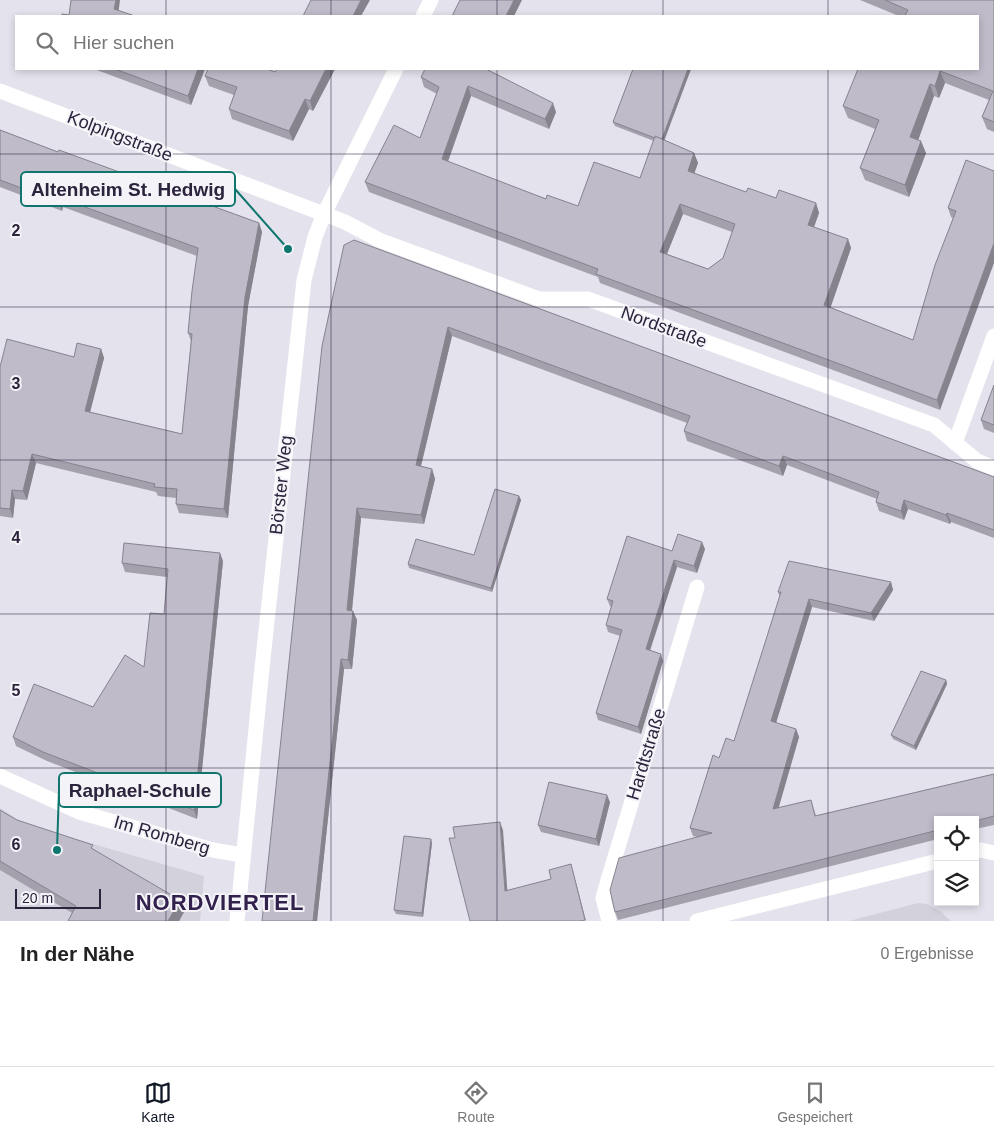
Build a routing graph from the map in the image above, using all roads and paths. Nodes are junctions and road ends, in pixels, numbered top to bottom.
1 (431, 0) edge
2 (424, 15) edge
3 (396, 70) edge
4 (0, 91) edge
5 (324, 214) junction
6 (994, 336) edge
7 (955, 444) junction
8 (994, 468) edge
9 (697, 587) dead end
10 (0, 776) edge
11 (979, 850) edge
12 (994, 853) edge
13 (242, 855) junction
14 (934, 862) edge
15 (237, 921) edge
16 (609, 921) edge
17 (697, 921) edge

1 - 2 street
3 - 5 street, Börster Weg
4 - 5 street, Kolpingstraße
5 - 7 street, Nordstraße
5 - 13 street, Börster Weg
6 - 7 street
7 - 8 street, Nordstraße
9 - 16 street, Hardtstraße
10 - 13 street, Im Romberg
11 - 12 street
13 - 15 street, Börster Weg
14 - 17 street

